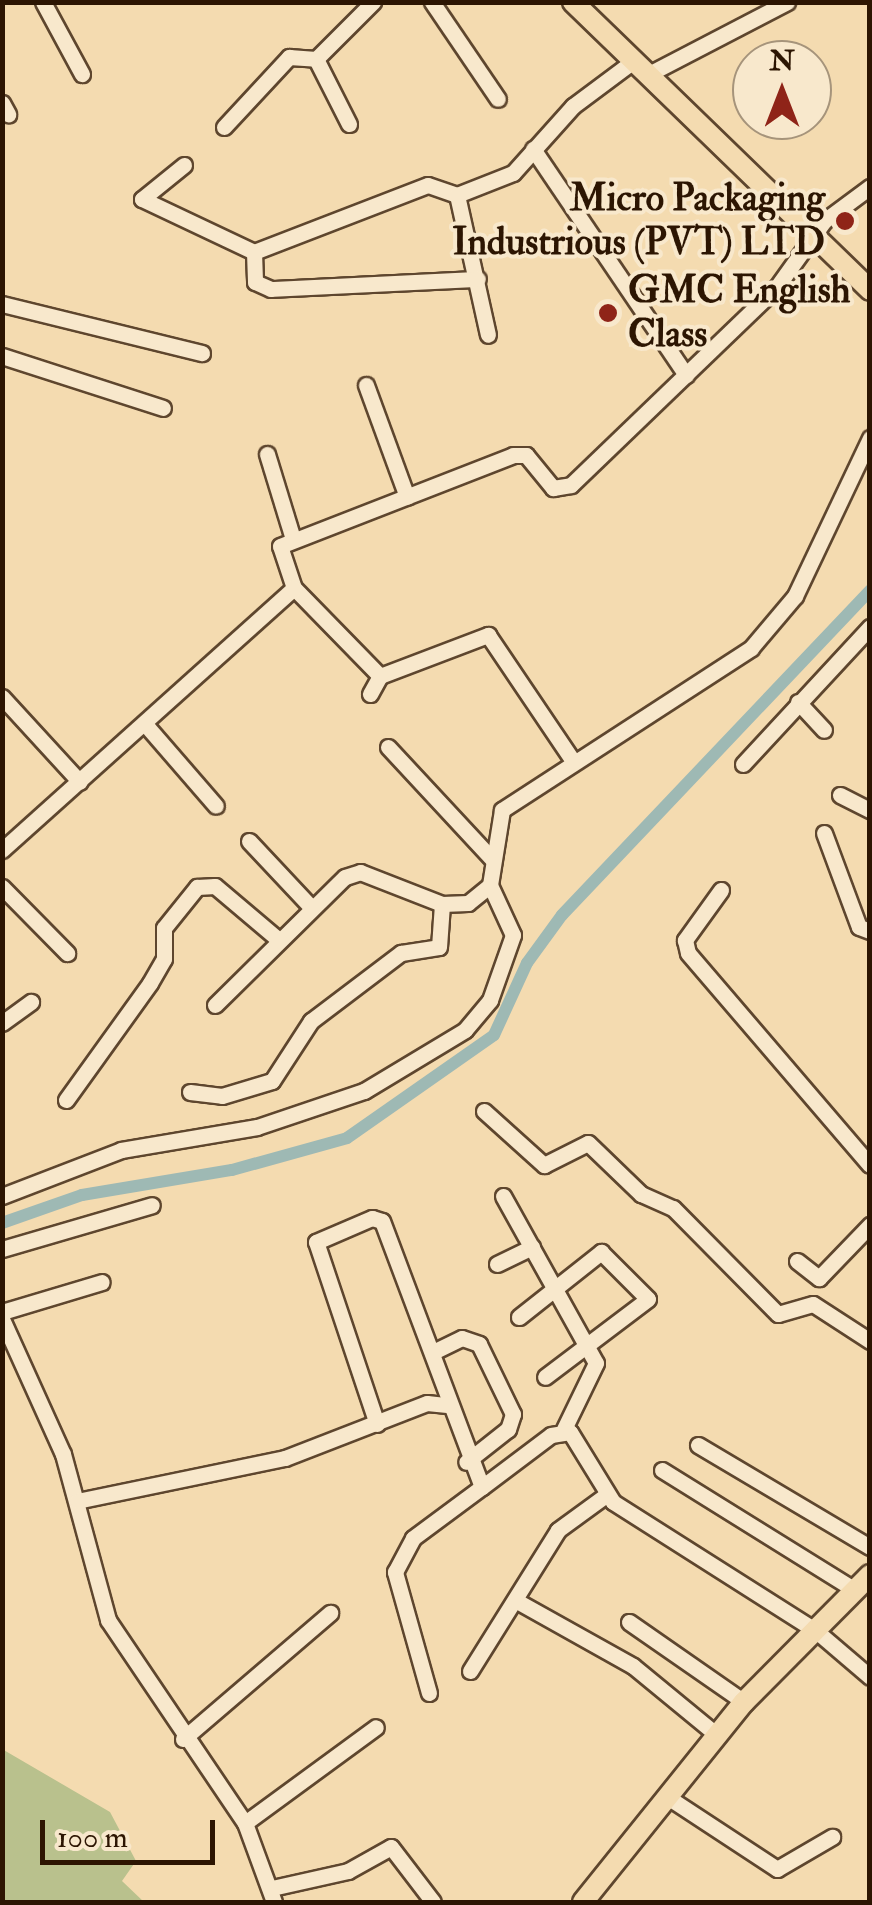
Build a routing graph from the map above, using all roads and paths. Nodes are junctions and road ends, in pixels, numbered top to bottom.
1 (43, 2) edge
2 (372, 2) edge
3 (432, 2) edge
4 (572, 2) edge
5 (787, 2) edge
6 (316, 59) junction
7 (640, 69) junction
8 (82, 74) dead end
9 (498, 99) dead end
10 (349, 124) dead end
11 (224, 127) dead end
12 (534, 149) junction
13 (184, 165) dead end
14 (870, 187) edge
15 (456, 195) junction
16 (814, 232) junction
17 (254, 252) junction
18 (478, 280) junction
19 (870, 290) edge
20 (2, 304) edge
21 (488, 335) dead end
22 (202, 352) dead end
23 (2, 356) edge
24 (686, 375) junction
25 (366, 385) dead end
26 (163, 408) dead end
27 (870, 438) edge
28 (267, 454) dead end
29 (406, 496) junction
30 (293, 539) junction
31 (294, 588) junction
32 (870, 628) edge
33 (380, 676) junction
34 (370, 694) dead end
35 (2, 697) edge
36 (798, 702) junction
37 (145, 724) junction
38 (824, 730) dead end
39 (388, 747) dead end
40 (573, 761) junction
41 (742, 764) dead end
42 (80, 782) junction
43 (840, 795) dead end
44 (216, 806) dead end
45 (870, 810) edge
46 (824, 833) dead end
47 (249, 842) dead end
48 (2, 850) edge
49 (492, 859) junction
50 (490, 885) junction
51 (2, 887) edge
52 (721, 890) dead end
53 (442, 904) junction
54 (312, 908) junction
55 (870, 931) edge
56 (279, 940) junction
57 (67, 953) dead end
58 (30, 1002) dead end
59 (216, 1005) dead end
60 (2, 1023) edge
61 (190, 1092) dead end
62 (66, 1100) dead end
63 (484, 1111) dead end
64 (870, 1165) edge
65 (2, 1196) edge
66 (503, 1196) dead end
67 (152, 1205) dead end
68 (870, 1225) edge
69 (532, 1247) junction
70 (2, 1249) edge
71 (797, 1261) dead end
72 (497, 1264) dead end
73 (102, 1282) dead end
74 (557, 1294) junction
75 (2, 1316) edge
76 (520, 1317) dead end
77 (870, 1341) edge
78 (434, 1352) junction
79 (590, 1352) junction
80 (546, 1378) dead end
81 (447, 1404) junction
82 (377, 1424) junction
83 (564, 1429) junction
84 (698, 1445) dead end
85 (466, 1462) junction
86 (662, 1470) dead end
87 (482, 1487) junction
88 (606, 1495) junction
89 (77, 1501) junction
90 (870, 1547) edge
91 (862, 1582) edge
92 (515, 1600) junction
93 (330, 1613) dead end
94 (630, 1622) dead end
95 (814, 1630) junction
96 (470, 1671) dead end
97 (870, 1678) edge
98 (428, 1693) dead end
99 (744, 1702) junction
100 (376, 1727) dead end
101 (717, 1735) junction
102 (183, 1739) junction
103 (666, 1796) junction
104 (246, 1824) junction
105 (832, 1837) dead end
106 (273, 1895) edge
107 (433, 1902) edge
108 (583, 1902) edge

1 - 8 street
2 - 6 street
3 - 9 street
4 - 7 main road
5 - 7 street
6 - 10 street
6 - 11 street
7 - 12 street
7 - 16 main road
12 - 15 street
12 - 24 street
13 - 17 street
14 - 16 street
15 - 17 street
15 - 18 street
16 - 19 main road
16 - 24 street
17 - 18 street
18 - 21 street
20 - 22 street
23 - 26 street
24 - 29 street
25 - 29 street
27 - 40 street
28 - 30 street
29 - 30 street
30 - 31 street
31 - 33 street
31 - 37 street
32 - 36 street
33 - 34 street
33 - 40 street
35 - 42 street
36 - 38 street
36 - 41 street
37 - 42 street
37 - 44 street
39 - 49 street
40 - 49 street
42 - 48 street
43 - 45 street
46 - 55 street
47 - 54 street
49 - 50 street
50 - 53 street
50 - 65 street
51 - 57 street
52 - 64 street
53 - 54 street
53 - 61 street
54 - 56 street
56 - 59 street
56 - 62 street
58 - 60 street
63 - 77 street
66 - 69 street
67 - 70 street
68 - 71 street
69 - 72 street
69 - 74 street
73 - 75 street
74 - 76 street
74 - 79 street
74 - 79 street
75 - 89 street
78 - 81 street
78 - 82 street
78 - 85 street
79 - 80 street
79 - 83 street
81 - 82 street
81 - 85 street
82 - 89 street
83 - 87 street
83 - 88 street
84 - 90 street
85 - 87 street
86 - 91 street
87 - 98 street
88 - 92 street
88 - 95 street
89 - 102 street
91 - 95 main road
92 - 96 street
92 - 101 street
93 - 102 street
94 - 99 street
95 - 97 street
95 - 99 main road
99 - 101 main road
100 - 104 street
101 - 103 main road
102 - 104 street
103 - 105 street
103 - 108 main road
104 - 106 street
106 - 107 street

